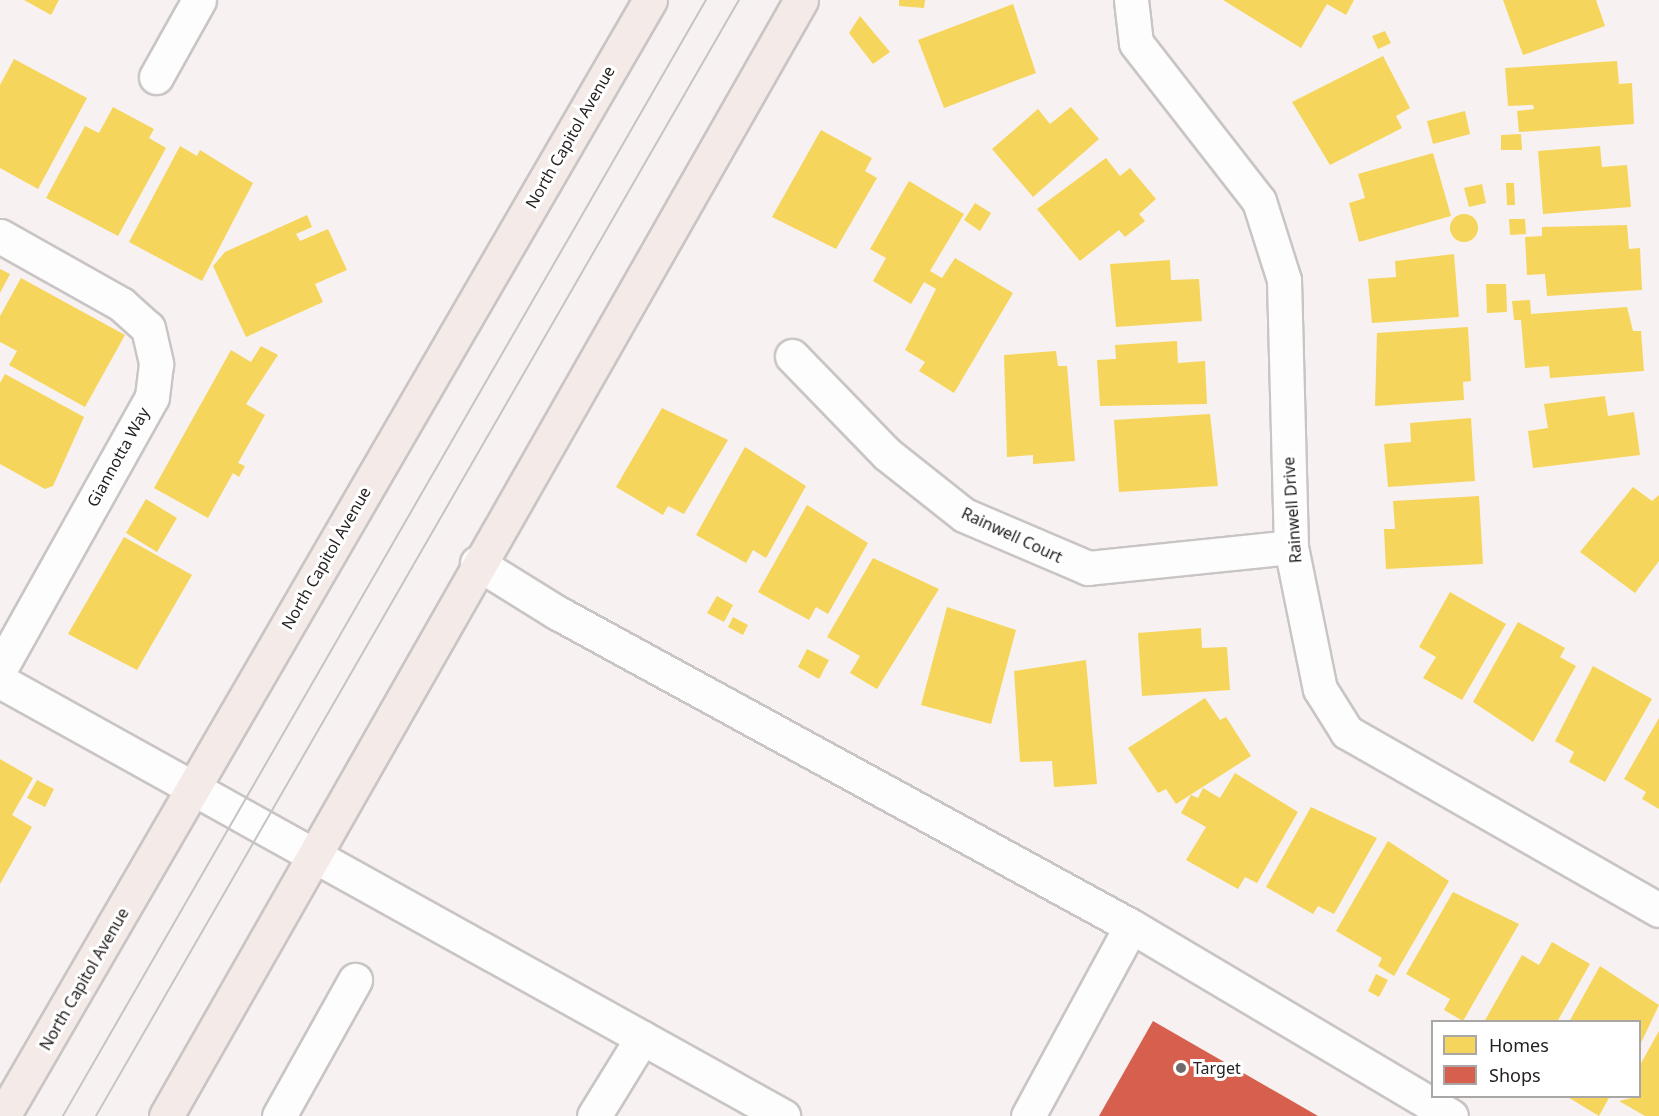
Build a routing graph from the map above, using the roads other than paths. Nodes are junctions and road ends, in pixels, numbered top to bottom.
1 (199, 0) edge
2 (650, 0) edge
3 (801, 0) edge
4 (1131, 0) edge
5 (156, 77) dead end
6 (0, 236) edge
7 (792, 356) dead end
8 (1291, 547) junction
9 (477, 563) junction
10 (0, 669) edge
11 (0, 681) edge
12 (193, 792) junction
13 (317, 859) junction
14 (1659, 910) edge
15 (1131, 926) junction
16 (355, 980) dead end
17 (642, 1038) junction
18 (3, 1116) edge
19 (166, 1116) edge
20 (279, 1116) edge
21 (594, 1116) edge
22 (783, 1116) edge
23 (1028, 1116) edge
24 (1451, 1116) edge

1 - 5 street
2 - 12 main road, North Capitol Avenue
3 - 9 main road
4 - 8 street, Rainwell Drive
6 - 10 street, Giannotta Way
7 - 8 street, Rainwell Court
8 - 14 street, Rainwell Drive
9 - 13 main road
9 - 15 street
11 - 12 street
12 - 13 street
12 - 18 main road, North Capitol Avenue
13 - 17 street
13 - 19 main road
15 - 23 street
15 - 24 street
16 - 20 street
17 - 21 street
17 - 22 street

